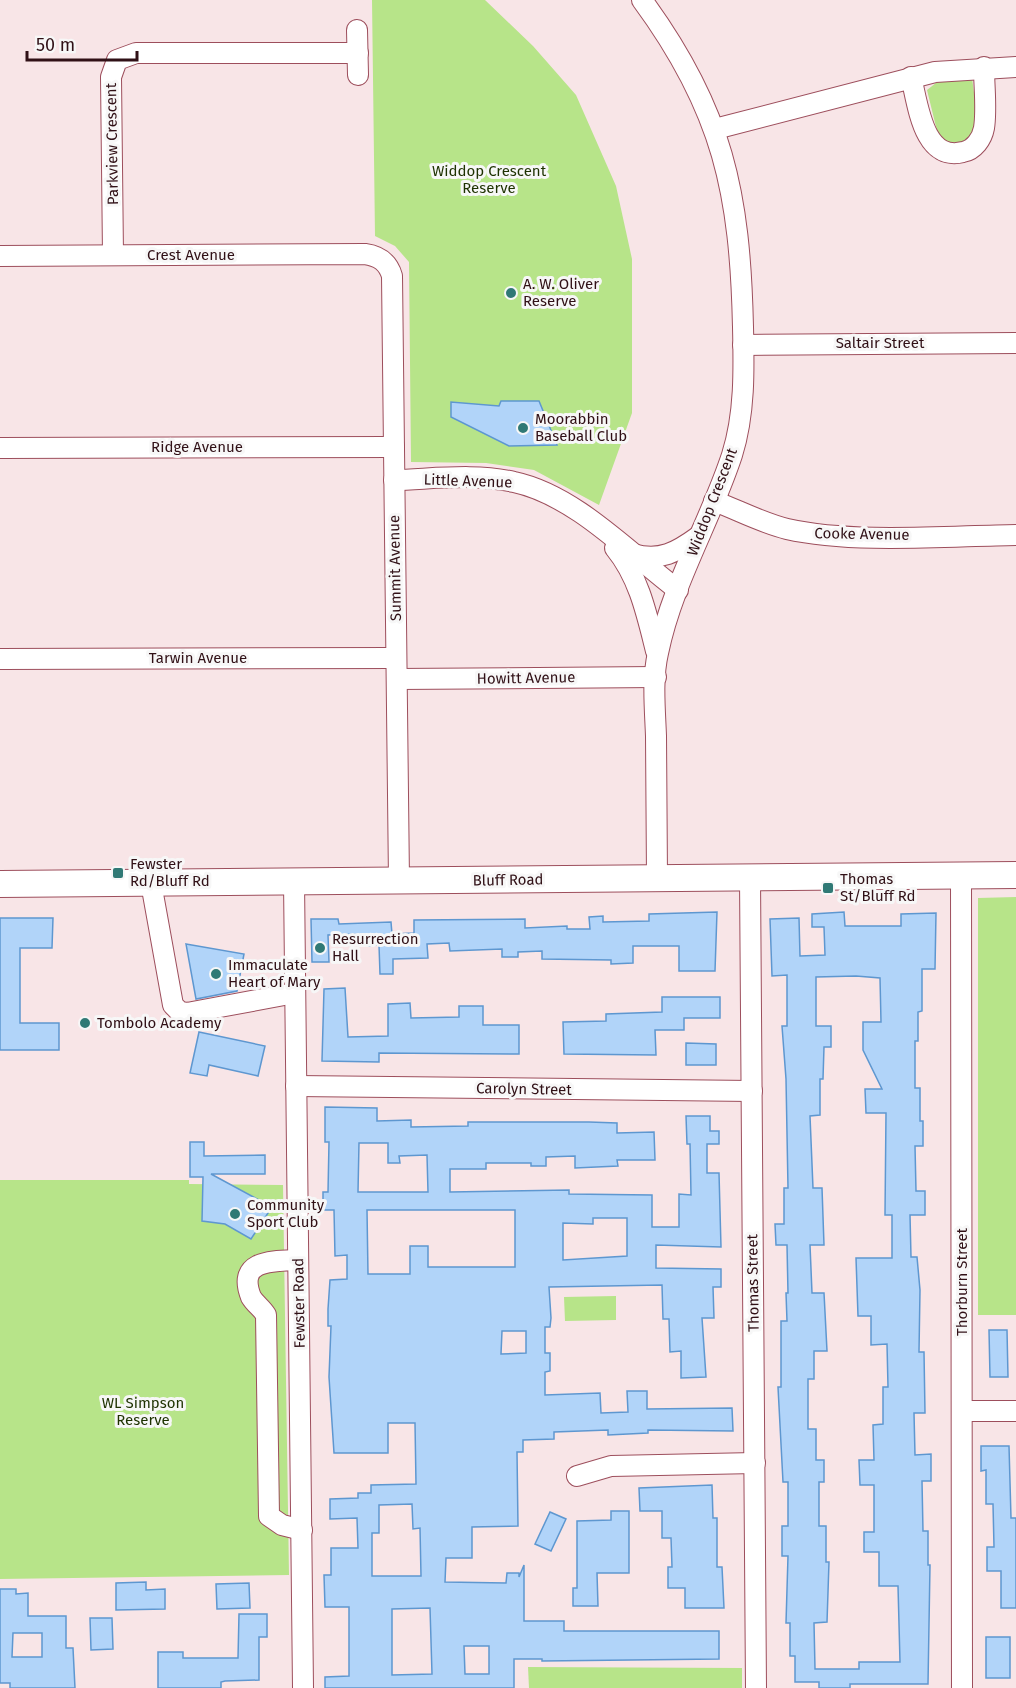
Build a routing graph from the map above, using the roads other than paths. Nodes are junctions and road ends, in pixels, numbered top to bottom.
1 (642, 0) edge
2 (357, 30) dead end
3 (358, 52) junction
4 (984, 67) junction
5 (1016, 67) edge
6 (358, 75) dead end
7 (911, 77) junction
8 (715, 129) junction
9 (113, 255) junction
10 (0, 256) edge
11 (382, 259) joint
12 (1016, 342) edge
13 (743, 345) junction
14 (394, 447) junction
15 (0, 448) edge
16 (394, 480) junction
17 (714, 501) junction
18 (1016, 535) edge
19 (700, 536) junction
20 (627, 556) junction
21 (675, 595) junction
22 (657, 657) junction
23 (396, 658) junction
24 (0, 659) edge
25 (656, 677) junction
26 (397, 679) junction
27 (1016, 874) edge
28 (961, 875) junction
29 (657, 878) junction
30 (750, 878) junction
31 (294, 881) junction
32 (399, 881) junction
33 (151, 883) junction
34 (0, 884) edge
35 (295, 993) junction
36 (296, 1086) junction
37 (752, 1091) junction
38 (298, 1260) junction
39 (962, 1411) junction
40 (1016, 1412) edge
41 (755, 1463) junction
42 (577, 1476) dead end
43 (302, 1530) junction
44 (303, 1688) edge
45 (756, 1688) edge
46 (962, 1688) edge

1 - 8 street, Widdop Crescent
2 - 3 street
3 - 6 street
3 - 9 street, Parkview Crescent
4 - 5 street
4 - 7 street
4 - 7 street
7 - 8 street
8 - 13 street, Widdop Crescent
9 - 10 street, Crest Avenue
9 - 11 street, Crest Avenue
11 - 14 street, Summit Avenue
12 - 13 street, Saltair Street
13 - 17 street, Widdop Crescent
14 - 15 street, Ridge Avenue
14 - 16 street, Summit Avenue
16 - 20 street, Little Avenue
16 - 23 street, Summit Avenue
17 - 18 street, Cooke Avenue
17 - 19 street, Widdop Crescent
19 - 20 street
19 - 21 street, Widdop Crescent
20 - 21 street, Little Avenue
20 - 22 street, Little Avenue
21 - 22 street, Widdop Crescent
22 - 25 street, Widdop Crescent
23 - 24 street, Tarwin Avenue
23 - 26 street, Summit Avenue
25 - 26 street, Howitt Avenue
25 - 29 street, Widdop Crescent
26 - 32 street, Summit Avenue
27 - 28 main road, Bluff Road
28 - 30 main road, Bluff Road
28 - 39 street, Thorburn Street
29 - 30 main road, Bluff Road
29 - 32 main road, Bluff Road
30 - 37 street, Thomas Street
31 - 32 main road, Bluff Road
31 - 33 main road, Bluff Road
31 - 35 street, Fewster Road
33 - 34 main road, Bluff Road
33 - 35 street
35 - 36 street, Fewster Road
36 - 37 street, Carolyn Street
36 - 38 street, Fewster Road
37 - 41 street, Thomas Street
38 - 43 street, Fewster Road
38 - 43 street
39 - 40 street
39 - 46 street, Thorburn Street
41 - 42 street
41 - 45 street, Thomas Street
43 - 44 street, Fewster Road

